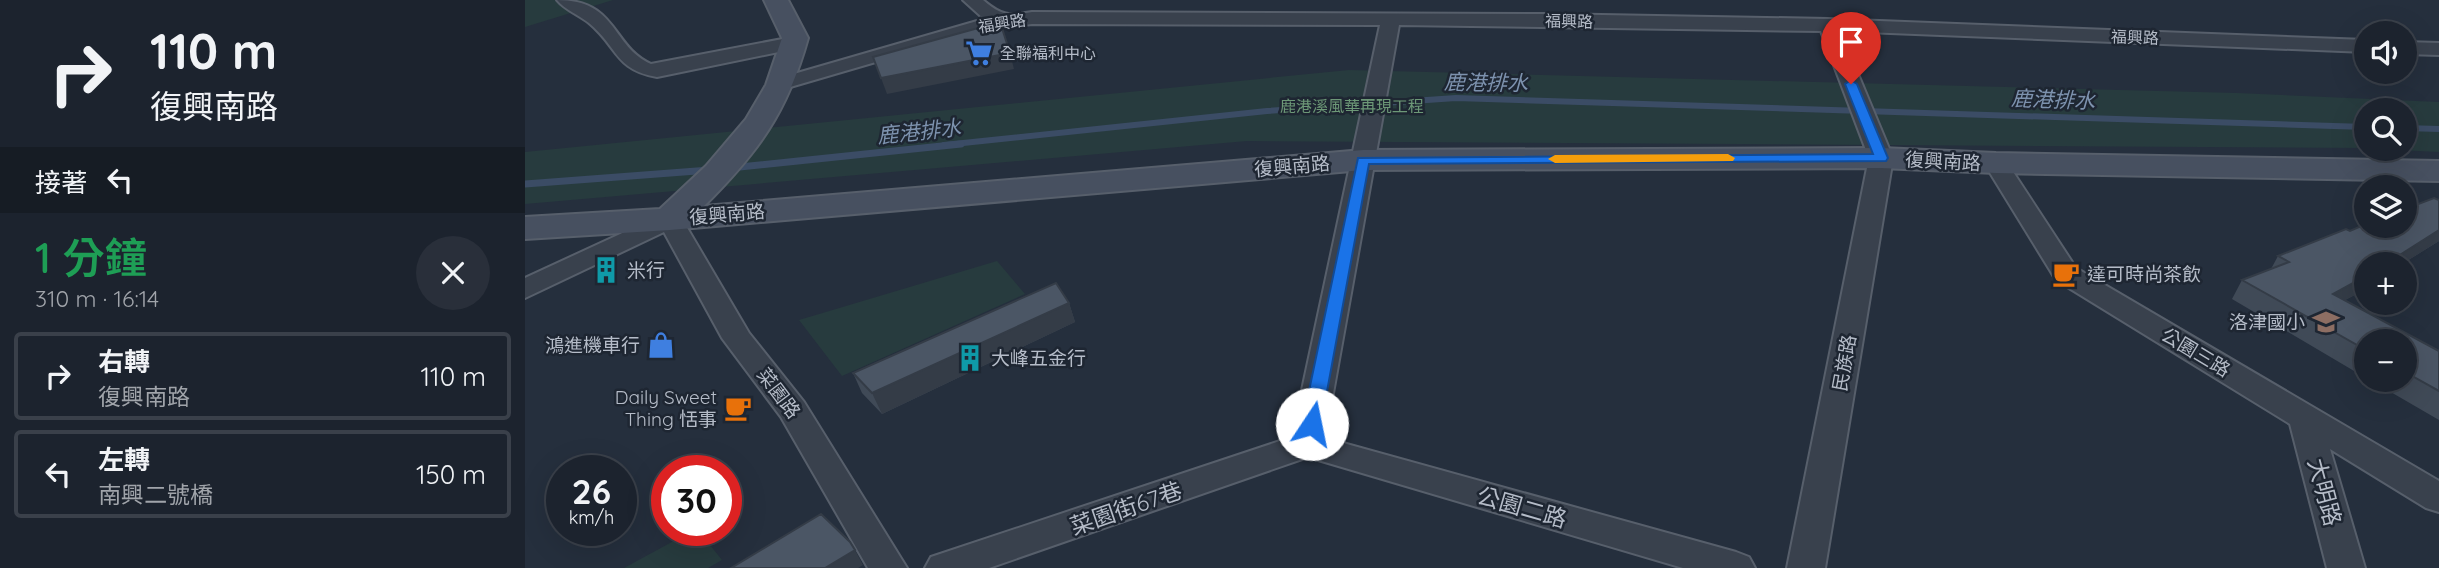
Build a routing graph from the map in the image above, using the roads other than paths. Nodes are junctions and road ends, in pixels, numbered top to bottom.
1 (566, 0) edge
2 (776, 0) edge
3 (972, 0) edge
4 (1004, 21) junction
5 (1390, 22) junction
6 (1828, 26) junction
7 (793, 43) junction
8 (2354, 46) edge
9 (2417, 48) edge
10 (2439, 49) edge
11 (780, 84) junction
12 (1881, 158) junction
13 (1363, 160) junction
14 (1996, 163) junction
15 (2439, 171) edge
16 (670, 219) junction
17 (525, 228) edge
18 (525, 289) edge
19 (2305, 417) junction
20 (1307, 446) junction
21 (2439, 498) edge
22 (888, 568) edge
23 (944, 568) edge
24 (1736, 568) edge
25 (1806, 568) edge
26 (2346, 568) edge

1 - 7 street
2 - 7 street
3 - 4 street
4 - 5 street, 福興路
4 - 11 street, 福興路
5 - 6 street, 福興路
5 - 13 street
6 - 8 street, 福興路
6 - 12 street
7 - 11 street
9 - 10 street
11 - 16 street
12 - 13 street, 復興南路
12 - 14 street, 復興南路
12 - 25 street, 民族路
13 - 16 street, 復興南路
13 - 20 street
14 - 15 street, 復興南路
14 - 19 street, 公園三路
16 - 17 street, 復興南路
16 - 18 street
16 - 22 street, 菜園路
19 - 21 street, 公園三路
19 - 26 street, 大明路
20 - 23 street, 菜園街67巷
20 - 24 street, 公園二路

